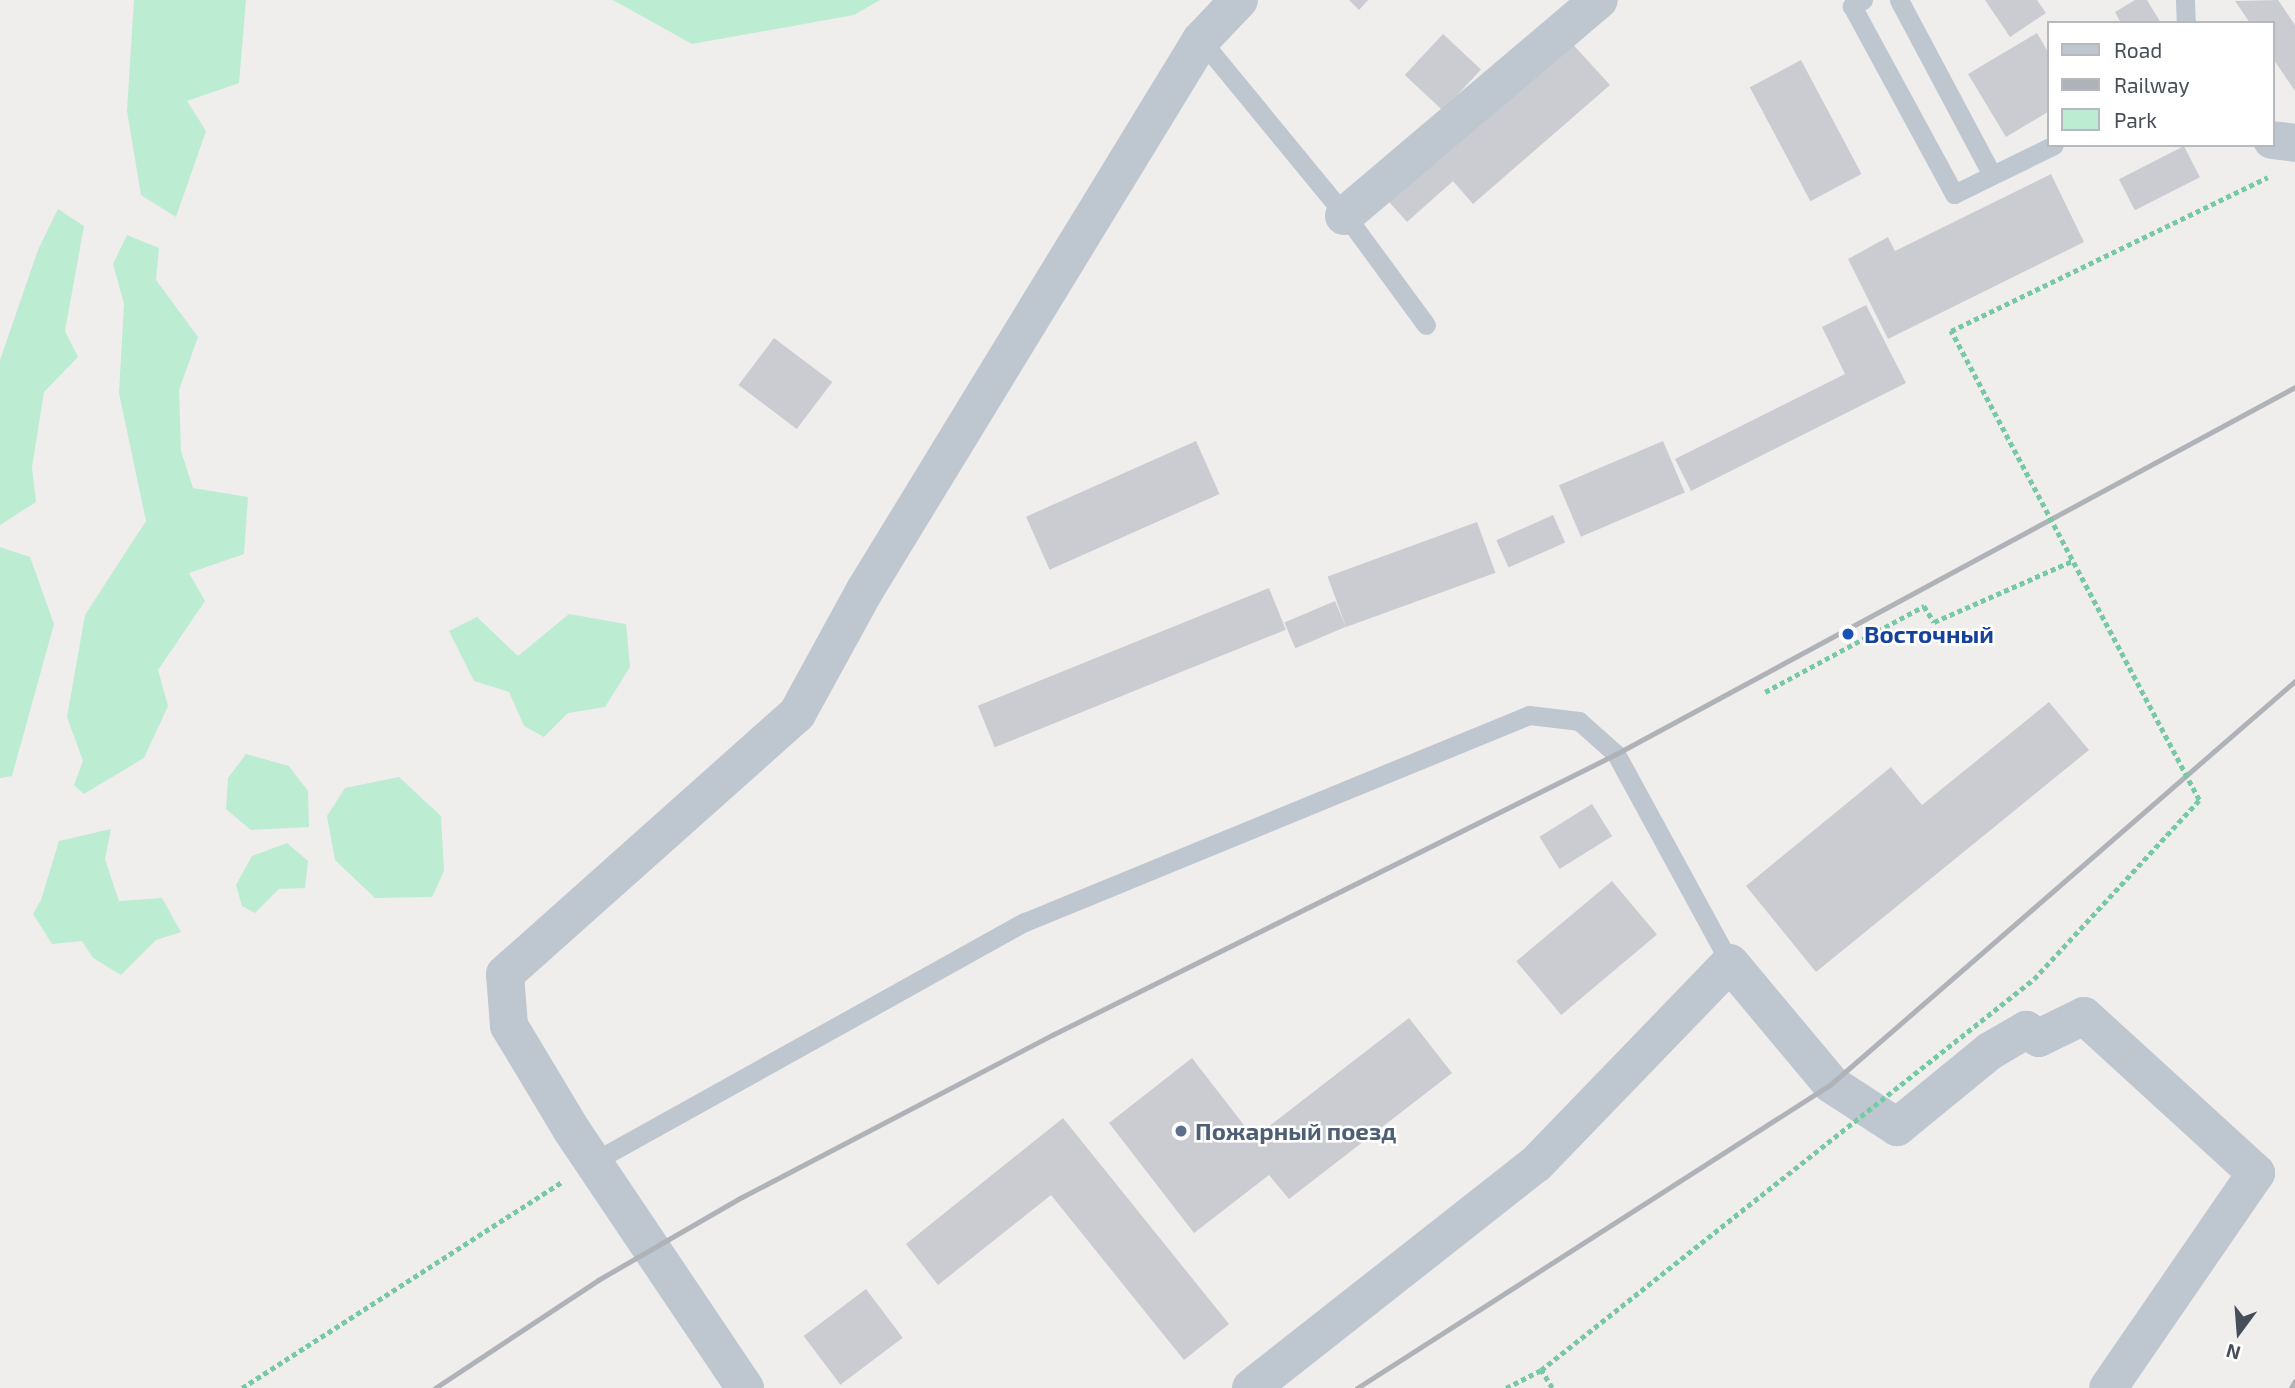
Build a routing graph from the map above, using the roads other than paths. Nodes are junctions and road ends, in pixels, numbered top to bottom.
1 (1239, 0) edge
2 (1599, 0) edge
3 (1863, 0) edge
4 (1899, 0) edge
5 (2185, 0) edge
6 (2186, 21) edge
7 (1201, 40) junction
8 (2295, 143) edge
9 (2050, 147) edge
10 (2272, 158) edge
11 (1992, 175) junction
12 (1344, 216) junction
13 (1426, 326) dead end
14 (1730, 963) junction
15 (593, 1161) junction
16 (745, 1388) edge
17 (1251, 1388) edge
18 (2108, 1388) edge

1 - 7 street
2 - 12 street
3 - 11 lane
4 - 11 lane
5 - 6 lane
7 - 12 lane
7 - 15 street
8 - 10 street
9 - 11 lane
12 - 13 lane
14 - 15 lane
14 - 17 street
14 - 18 street
15 - 16 street

